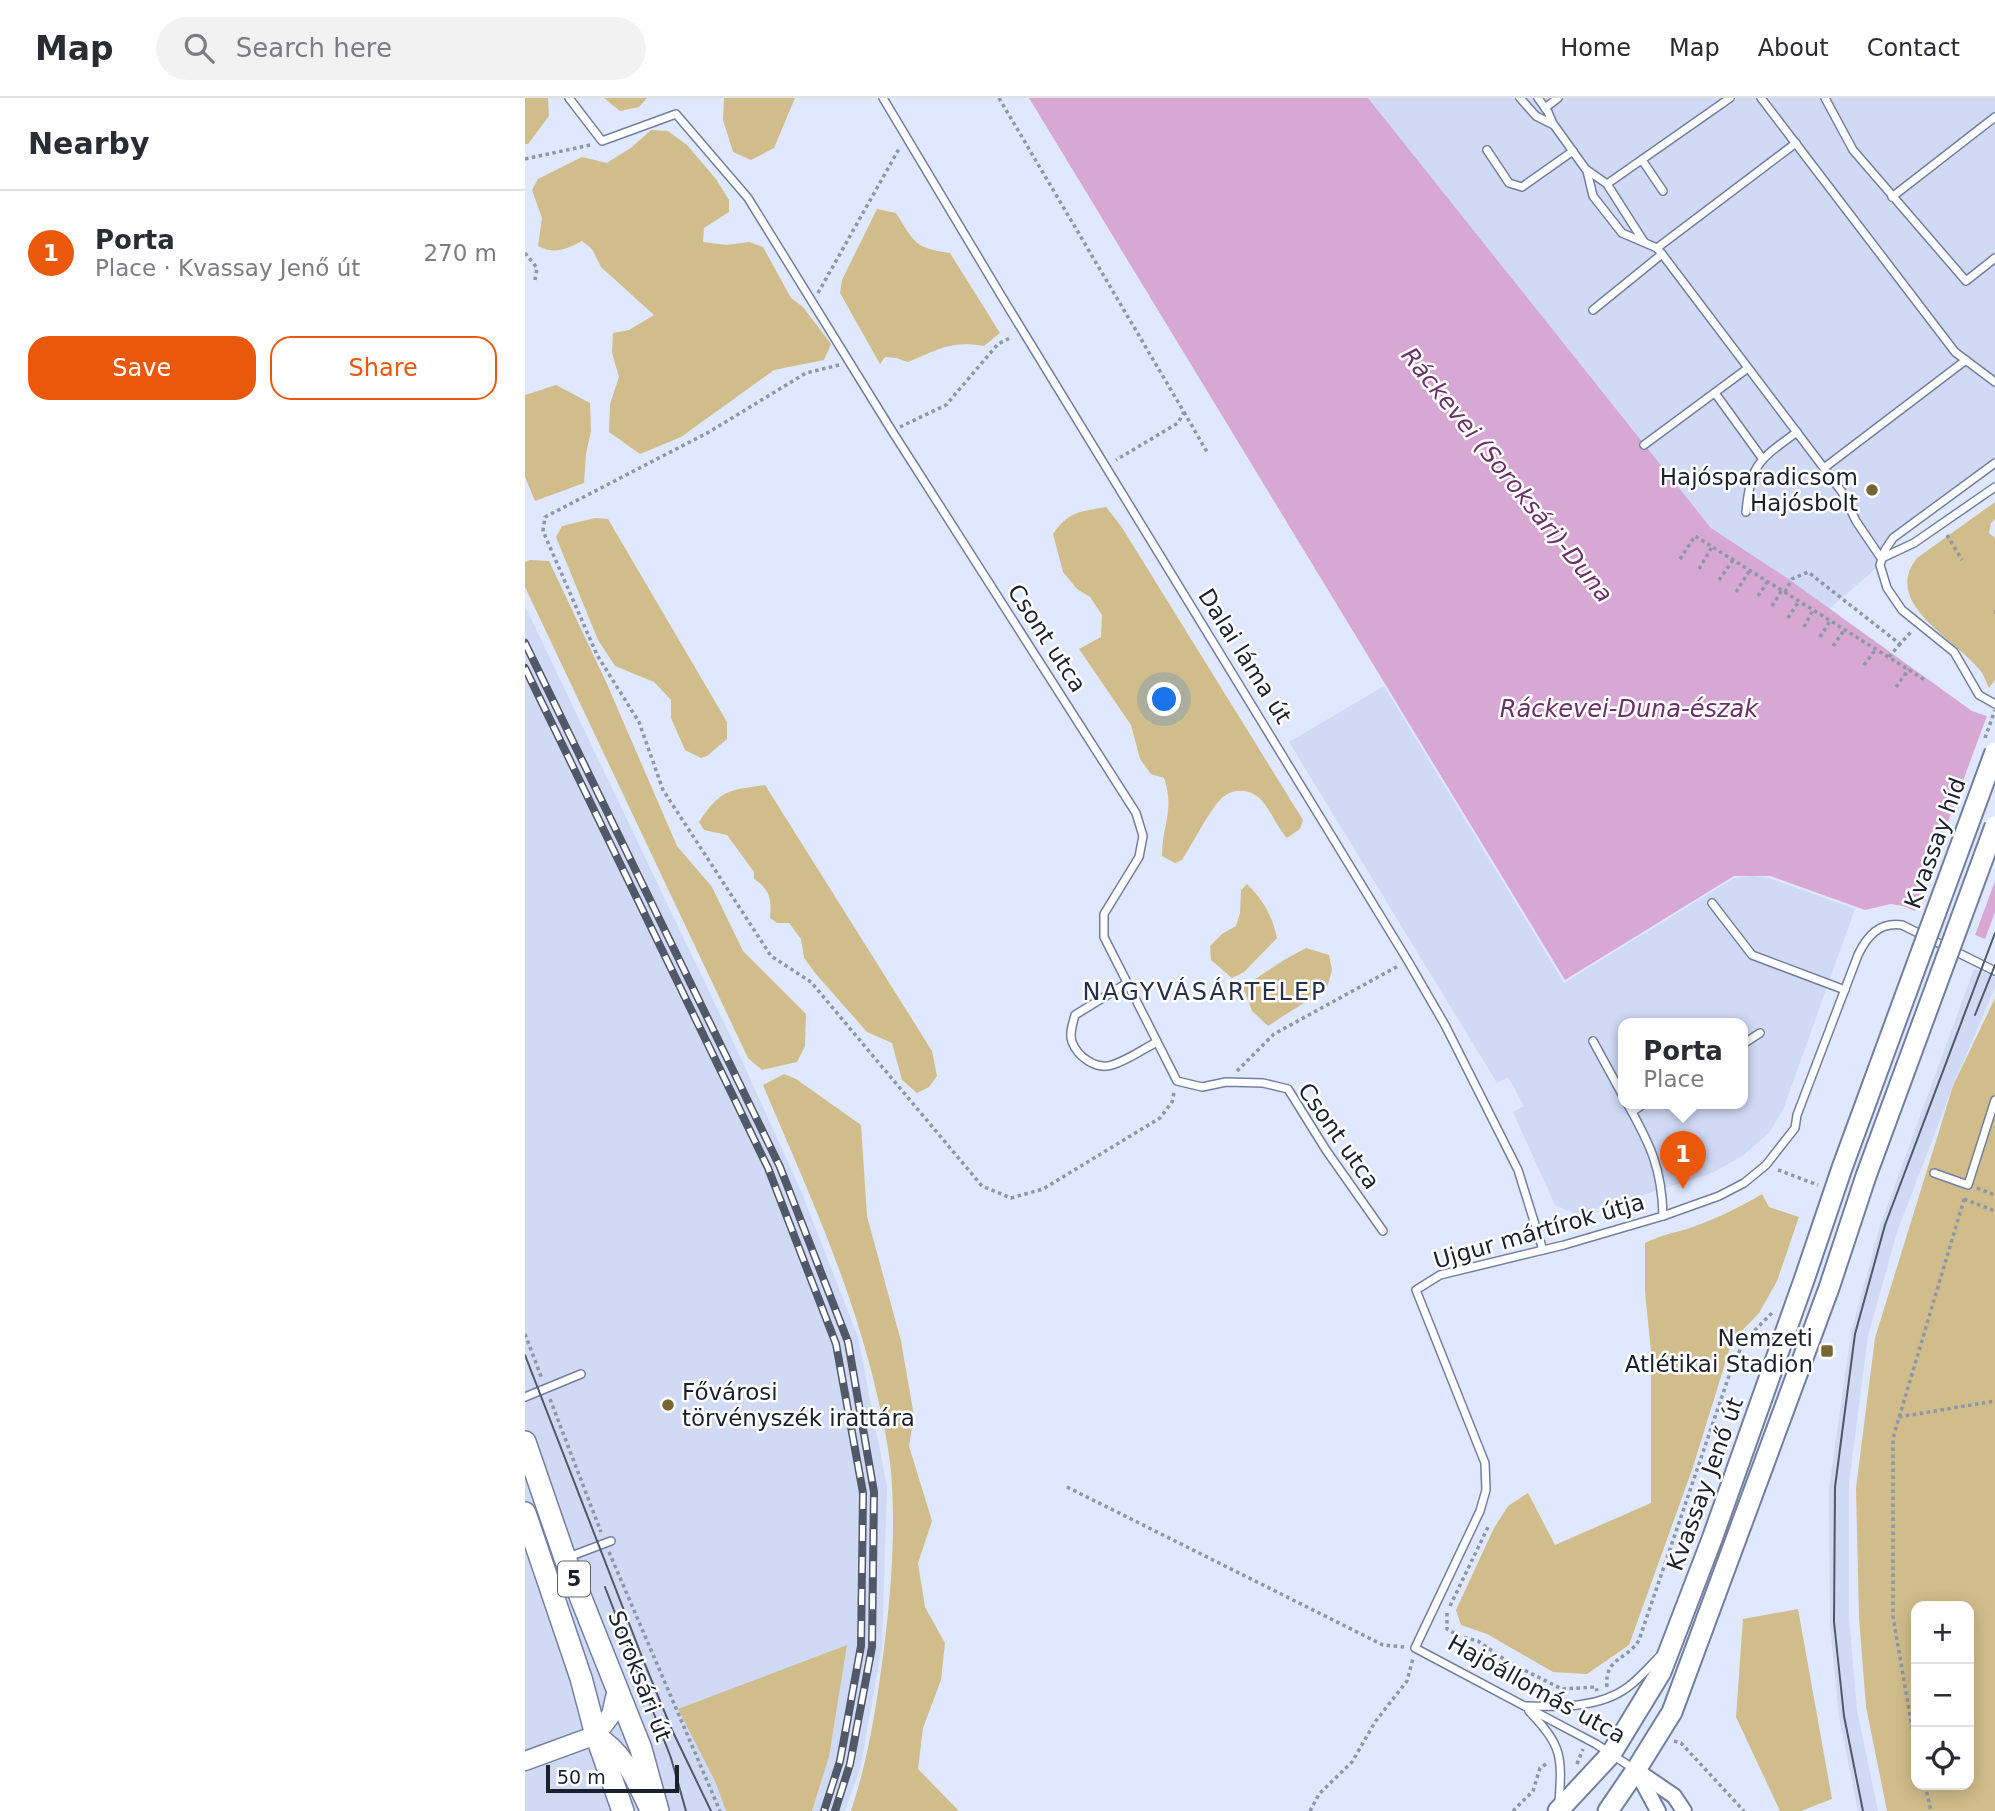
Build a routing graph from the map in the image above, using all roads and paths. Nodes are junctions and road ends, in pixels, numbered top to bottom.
1 (569, 98) edge
2 (883, 98) edge
3 (999, 98) edge
4 (1520, 98) edge
5 (1538, 98) edge
6 (1558, 98) edge
7 (1730, 98) edge
8 (1761, 98) edge
9 (1827, 99) edge
10 (1545, 107) junction
11 (1995, 117) edge
12 (1554, 125) junction
13 (907, 136) junction
14 (602, 141) junction
15 (1796, 143) junction
16 (1487, 150) dead end
17 (1573, 151) junction
18 (525, 159) edge
19 (1642, 160) junction
20 (1586, 170) junction
21 (1607, 184) junction
22 (1663, 191) dead end
23 (1892, 197) junction
24 (1644, 243) junction
25 (1659, 251) junction
26 (525, 253) edge
27 (1995, 258) edge
28 (535, 280) dead end
29 (813, 302) junction
30 (1593, 310) dead end
31 (1023, 331) junction
32 (1966, 360) junction
33 (850, 363) junction
34 (1748, 368) junction
35 (1995, 382) edge
36 (1714, 393) junction
37 (1184, 412) junction
38 (892, 431) junction
39 (1797, 432) junction
40 (1644, 445) dead end
41 (1207, 452) dead end
42 (1762, 458) junction
43 (1995, 463) edge
44 (1106, 467) junction
45 (1824, 468) junction
46 (1995, 487) edge
47 (1746, 512) dead end
48 (1941, 526) junction
49 (1712, 547) junction
50 (1881, 558) junction
51 (1680, 559) dead end
52 (1733, 559) junction
53 (1962, 560) dead end
54 (1699, 569) dead end
55 (1750, 570) junction
56 (1720, 580) dead end
57 (1768, 581) junction
58 (1783, 591) junction
59 (1736, 592) dead end
60 (1758, 596) dead end
61 (1799, 601) junction
62 (1772, 606) dead end
63 (1814, 610) junction
64 (1788, 618) dead end
65 (1830, 620) junction
66 (1919, 624) junction
67 (1804, 627) dead end
68 (1845, 629) junction
69 (1820, 636) dead end
70 (1900, 644) junction
71 (1833, 646) dead end
72 (1876, 649) junction
73 (1889, 657) junction
74 (1864, 665) dead end
75 (1909, 669) junction
76 (1925, 680) dead end
77 (1896, 687) dead end
78 (1995, 704) edge
79 (1995, 752) edge
80 (1995, 826) edge
81 (1712, 902) dead end
82 (1921, 950) joint
83 (1408, 961) junction
84 (1995, 971) edge
85 (1127, 983) junction
86 (1845, 990) junction
87 (1760, 1033) dead end
88 (1748, 1040) edge
89 (1593, 1041) dead end
90 (1157, 1042) junction
91 (1177, 1081) junction
92 (1226, 1082) junction
93 (1618, 1087) edge
94 (1995, 1100) edge
95 (1630, 1109) edge
96 (1637, 1109) edge
97 (1632, 1112) junction
98 (1766, 1165) junction
99 (1934, 1173) dead end
100 (1818, 1185) dead end
101 (1983, 1190) dead end
102 (1995, 1195) edge
103 (1995, 1211) edge
104 (1663, 1216) junction
105 (1383, 1231) dead end
106 (1543, 1250) junction
107 (1777, 1308) dead end
108 (525, 1334) edge
109 (581, 1374) dead end
110 (546, 1389) junction
111 (525, 1398) edge
112 (1995, 1401) edge
113 (1899, 1418) junction
114 (525, 1442) edge
115 (1067, 1488) dead end
116 (525, 1513) edge
117 (1490, 1521) dead end
118 (608, 1542) junction
119 (565, 1558) junction
120 (1673, 1643) junction
121 (1415, 1648) junction
122 (1607, 1684) dead end
123 (617, 1689) junction
124 (1600, 1700) junction
125 (1524, 1706) junction
126 (1911, 1728) edge
127 (596, 1735) junction
128 (1588, 1740) junction
129 (1681, 1744) dead end
130 (1611, 1754) junction
131 (1578, 1758) dead end
132 (525, 1761) edge
133 (1544, 1763) dead end
134 (1636, 1770) junction
135 (1926, 1790) edge
136 (623, 1811) edge
137 (650, 1811) edge
138 (658, 1811) edge
139 (720, 1811) edge
140 (1310, 1811) edge
141 (1513, 1811) edge
142 (1559, 1811) edge
143 (1608, 1811) edge
144 (1658, 1811) edge
145 (1684, 1811) edge
146 (1744, 1811) edge
147 (1931, 1811) edge

1 - 14 lane
2 - 13 lane, Dalai láma út
3 - 37 path
4 - 12 lane
5 - 10 lane
6 - 10 lane
7 - 19 lane
8 - 15 lane
9 - 23 lane
10 - 12 lane
11 - 23 lane
12 - 17 lane
13 - 29 path
13 - 31 lane, Dalai láma út
14 - 18 path
14 - 29 lane, Csont utca
15 - 25 lane
15 - 32 lane
16 - 17 lane
17 - 20 lane
19 - 21 lane
19 - 22 lane
20 - 21 lane
20 - 24 lane
21 - 24 lane
23 - 27 lane
24 - 25 lane
25 - 30 lane
25 - 34 lane
26 - 28 path
29 - 33 lane, Csont utca
31 - 38 path
31 - 44 lane, Dalai láma út
32 - 35 lane
32 - 45 lane
33 - 38 lane, Csont utca
33 - 91 path
34 - 36 lane
34 - 39 lane
36 - 40 lane
36 - 42 lane
37 - 41 path
37 - 44 path
38 - 85 lane, Csont utca
39 - 42 lane
39 - 45 lane
42 - 47 lane
43 - 50 lane
44 - 83 lane, Dalai láma út
45 - 50 lane
46 - 48 lane
48 - 50 lane
48 - 53 path
49 - 51 path
49 - 52 path
49 - 54 path
50 - 66 lane
52 - 55 path
52 - 56 path
55 - 57 path
55 - 59 path
57 - 58 path
57 - 60 path
58 - 61 path
58 - 62 path
58 - 70 path
61 - 63 path
61 - 64 path
63 - 65 path
63 - 67 path
65 - 68 path
65 - 69 path
66 - 70 path
66 - 78 lane
68 - 71 path
68 - 72 path
70 - 73 path
72 - 73 path
72 - 74 path
73 - 75 path
75 - 76 path
75 - 77 path
79 - 82 main road, Kvassay híd, bridge
80 - 134 main road, bridge
81 - 86 lane
82 - 120 main road, Kvassay Jenő út
83 - 92 path
83 - 106 lane, Dalai láma út
84 - 86 lane, Ujgur mártírok útja
85 - 90 lane, Csont utca
85 - 90 lane
86 - 98 lane, Ujgur mártírok útja
87 - 88 lane
89 - 93 lane
90 - 91 lane, Csont utca
91 - 92 lane, Csont utca
92 - 105 lane, Csont utca
94 - 99 lane
95 - 97 lane
96 - 97 lane
97 - 104 lane
98 - 100 path
98 - 104 lane, Ujgur mártírok útja
101 - 102 path
103 - 113 path
104 - 106 lane, Ujgur mártírok útja
106 - 121 lane, Ujgur mártírok útja
107 - 122 path
108 - 110 path
109 - 110 lane
110 - 111 lane
110 - 118 path
112 - 113 path
113 - 126 path
114 - 119 main road, Soroksári út / 5
115 - 121 path
116 - 127 main road, 5
117 - 124 path
118 - 119 lane
118 - 139 path
119 - 123 main road, Soroksári út / 5
120 - 124 lane
120 - 130 main road, Kvassay Jenő út
121 - 125 lane, Hajóállomás utca
121 - 140 path
123 - 127 street
123 - 138 main road, Soroksári út / 5
124 - 125 lane
124 - 128 path
125 - 128 lane, Hajóállomás utca
125 - 142 lane
127 - 132 street
127 - 136 main road, 5
127 - 137 street
128 - 130 lane, Hajóállomás utca
128 - 131 path
129 - 146 path
130 - 134 lane, Hajóállomás utca
130 - 142 main road, Kvassay Jenő út
133 - 141 path
134 - 143 main road
134 - 144 street, Hajóállomás utca
134 - 145 street, Hajóállomás utca
135 - 147 path

